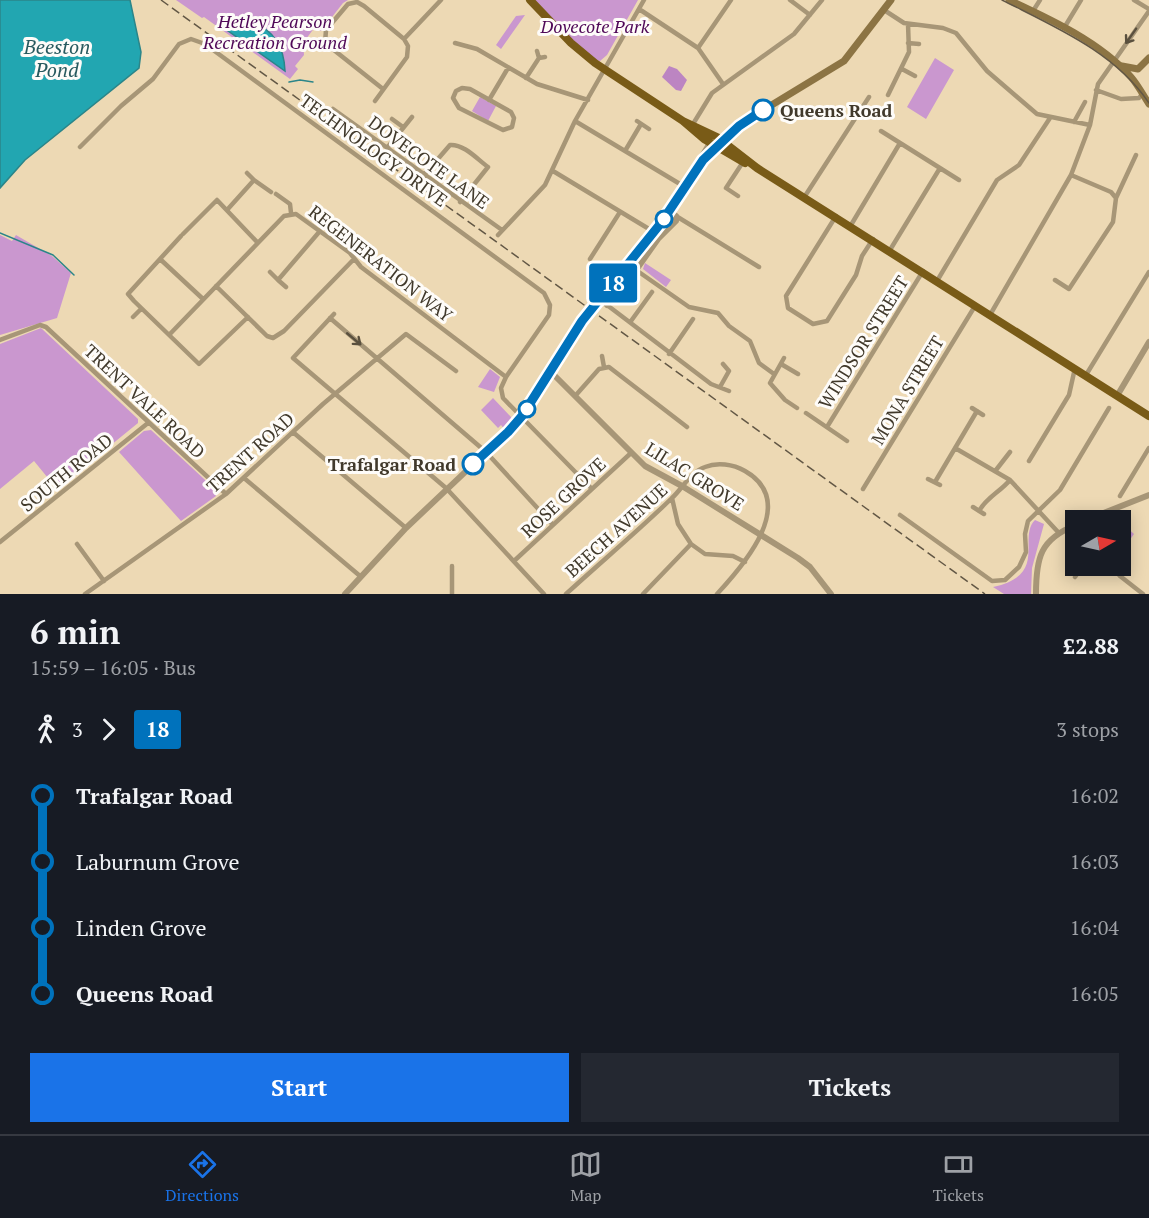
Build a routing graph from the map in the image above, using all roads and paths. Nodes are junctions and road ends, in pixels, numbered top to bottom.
1 (441, 0) edge
2 (644, 0) edge
3 (731, 0) edge
4 (790, 0) edge
5 (822, 0) edge
6 (891, 0) edge
7 (1009, 0) edge
8 (1040, 0) edge
9 (1081, 0) edge
10 (1134, 0) edge
11 (531, 1) edge
12 (639, 9) junction
13 (884, 10) junction
14 (1149, 10) edge
15 (1034, 12) junction
16 (810, 15) junction
17 (908, 24) junction
18 (1064, 28) junction
19 (404, 39) junction
20 (455, 43) dead end
21 (908, 43) junction
22 (919, 44) dead end
23 (698, 48) junction
24 (537, 51) dead end
25 (1149, 58) edge
26 (1115, 62) junction
27 (508, 68) junction
28 (902, 69) junction
29 (605, 70) junction
30 (1139, 72) junction
31 (915, 76) dead end
32 (526, 78) junction
33 (723, 84) junction
34 (383, 89) junction
35 (1096, 90) junction
36 (1142, 94) junction
37 (888, 95) dead end
38 (869, 97) dead end
39 (588, 99) junction
40 (489, 100) junction
41 (375, 101) dead end
42 (1085, 102) dead end
43 (1149, 104) edge
44 (346, 108) dead end
45 (333, 109) dead end
46 (342, 116) junction
47 (412, 117) dead end
48 (1050, 118) junction
49 (392, 119) dead end
50 (575, 121) junction
51 (683, 121) junction
52 (1074, 122) junction
53 (693, 124) junction
54 (1090, 125) junction
55 (403, 128) junction
56 (649, 129) dead end
57 (881, 131) dead end
58 (720, 139) junction
59 (900, 143) junction
60 (713, 145) junction
61 (80, 147) dead end
62 (387, 148) junction
63 (626, 151) junction
64 (1136, 155) dead end
65 (743, 162) junction
66 (757, 168) junction
67 (940, 168) junction
68 (553, 171) junction
69 (247, 173) dead end
70 (424, 175) junction
71 (1071, 175) junction
72 (254, 180) junction
73 (959, 180) dead end
74 (685, 188) junction
75 (738, 196) dead end
76 (805, 196) junction
77 (1116, 198) junction
78 (460, 202) junction
79 (227, 210) junction
80 (620, 212) junction
81 (670, 212) junction
82 (291, 213) junction
83 (676, 216) junction
84 (836, 216) junction
85 (850, 225) junction
86 (502, 230) junction
87 (320, 231) junction
88 (654, 232) junction
89 (498, 235) dead end
90 (873, 239) junction
91 (257, 242) junction
92 (890, 250) junction
93 (160, 259) junction
94 (354, 259) junction
95 (599, 260) dead end
96 (759, 267) dead end
97 (636, 270) junction
98 (923, 271) junction
99 (270, 272) dead end
100 (1149, 272) edge
101 (278, 280) junction
102 (1055, 280) dead end
103 (937, 281) junction
104 (216, 286) junction
105 (286, 287) dead end
106 (652, 292) dead end
107 (203, 300) junction
108 (607, 305) joint
109 (975, 306) junction
110 (141, 309) junction
111 (990, 315) junction
112 (133, 316) dead end
113 (248, 316) junction
114 (693, 319) dead end
115 (631, 321) junction
116 (169, 335) junction
117 (0, 340) edge
118 (1149, 342) edge
119 (669, 354) junction
120 (602, 357) dead end
121 (377, 358) junction
122 (784, 358) dead end
123 (723, 363) dead end
124 (781, 364) junction
125 (604, 367) junction
126 (1075, 368) junction
127 (456, 371) dead end
128 (551, 372) junction
129 (774, 374) junction
130 (798, 374) dead end
131 (1086, 375) junction
132 (506, 377) junction
133 (720, 387) junction
134 (729, 391) dead end
135 (335, 394) junction
136 (576, 395) junction
137 (1117, 396) junction
138 (789, 403) junction
139 (797, 408) dead end
140 (1108, 408) dead end
141 (786, 409) dead end
142 (806, 413) dead end
143 (983, 415) dead end
144 (522, 416) junction
145 (1149, 416) edge
146 (1102, 418) junction
147 (1108, 422) dead end
148 (148, 423) junction
149 (681, 423) junction
150 (687, 427) dead end
151 (827, 427) junction
152 (678, 429) dead end
153 (294, 433) junction
154 (848, 441) dead end
155 (955, 448) junction
156 (1149, 448) edge
157 (486, 452) junction
158 (1010, 452) dead end
159 (631, 453) junction
160 (1005, 458) junction
161 (1029, 461) dead end
162 (1011, 462) dead end
163 (996, 470) junction
164 (244, 478) junction
165 (928, 479) dead end
166 (1010, 480) junction
167 (682, 486) junction
168 (446, 488) junction
169 (592, 489) junction
170 (863, 489) dead end
171 (226, 494) junction
172 (1149, 495) edge
173 (1126, 497) dead end
174 (672, 498) junction
175 (973, 507) dead end
176 (1038, 509) junction
177 (1117, 510) edge
178 (979, 511) junction
179 (984, 514) dead end
180 (900, 515) dead end
181 (913, 516) dead end
182 (909, 522) junction
183 (553, 525) junction
184 (406, 528) junction
185 (1065, 529) edge
186 (1058, 532) junction
187 (761, 534) junction
188 (0, 542) edge
189 (77, 544) dead end
190 (691, 544) junction
191 (514, 561) junction
192 (745, 562) junction
193 (452, 566) dead end
194 (360, 576) junction
195 (1120, 576) edge
196 (104, 581) junction
197 (85, 594) edge
198 (345, 594) edge
199 (452, 594) edge
200 (544, 594) edge
201 (566, 594) edge
202 (643, 594) edge
203 (717, 594) edge
204 (831, 594) edge
205 (1036, 594) edge
206 (1143, 594) edge

1 - 19 street
2 - 12 street, DOVECOTE LANE
3 - 23 street
4 - 16 street
5 - 16 street
6 - 13 main road
7 - 15 main road
8 - 15 street
9 - 18 street
10 - 14 street
11 - 29 main road
12 - 23 street
12 - 29 street, DOVECOTE LANE
13 - 17 street
13 - 58 main road
14 -> 26 street
15 - 18 main road
16 - 33 street
17 - 21 street
17 - 48 street
18 - 26 main road
19 - 34 street
19 - 34 street
20 - 27 street
21 - 22 street
21 - 28 street
23 - 33 street
24 - 32 street
25 - 30 main road
26 - 30 main road
26 - 35 street
26 - 36 main road
27 - 32 street
27 - 40 street
28 - 31 street
28 - 37 street
29 - 39 street, DOVECOTE LANE
29 - 51 main road
30 - 43 main road
32 - 39 street
33 - 53 street
34 - 41 street
35 - 36 street
35 - 54 street
36 - 43 main road
38 - 76 street
39 - 50 street, DOVECOTE LANE
40 - 40 street
42 - 52 street
44 - 46 street, DOVECOTE LANE
45 - 46 street, DOVECOTE LANE
46 - 62 street, DOVECOTE LANE
47 - 55 street
48 - 52 street
48 - 103 street
49 - 55 street
50 - 63 street
50 - 68 street, DOVECOTE LANE
51 - 53 main road
51 - 60 main road
52 - 54 street
53 - 58 main road
54 - 71 street
55 - 62 street
56 - 63 street
57 - 59 street
58 - 60 main road
58 - 66 main road
59 - 67 street
59 - 85 street
60 - 65 main road
60 - 74 street
61 - 132 street, TECHNOLOGY DRIVE
62 - 70 street, DOVECOTE LANE
63 - 74 street
64 - 77 street
65 - 66 main road
65 - 75 street
66 - 76 main road
67 - 73 street
67 - 92 street
68 - 80 street
68 - 86 street, DOVECOTE LANE
69 - 72 street
70 - 78 street, DOVECOTE LANE
70 - 78 street
71 - 77 street
71 - 111 street
72 - 79 street
72 - 82 street
74 - 81 street
76 - 84 main road
77 - 102 street
78 - 86 street, DOVECOTE LANE
79 - 91 street
79 - 93 street
80 - 88 street
80 - 95 street
81 - 83 street
81 - 88 street
82 - 87 street, REGENERATION WAY
82 - 91 street, REGENERATION WAY
83 - 96 street
83 - 97 street
84 - 85 main road
84 - 90 street
85 - 90 main road
86 - 89 street, DOVECOTE LANE
87 - 94 street, REGENERATION WAY
87 - 101 street
88 - 128 street, bridge
90 - 92 main road
91 - 104 street, REGENERATION WAY
92 - 98 main road
93 - 107 street
93 - 110 street
94 - 113 street
94 - 132 street, REGENERATION WAY
97 - 108 street
97 - 129 street
98 - 103 main road
98 - 151 street, WINDSOR STREET
99 - 101 street
100 - 131 street
101 - 105 street
103 - 109 main road
104 - 107 street, REGENERATION WAY
104 - 113 street
106 - 115 street
107 - 116 street, REGENERATION WAY
108 - 115 street
109 - 111 main road
109 - 170 street, MONA STREET
110 - 112 street
110 - 116 street
111 - 126 main road
113 - 116 street
114 - 119 street
115 - 119 street
117 - 148 street, TRENT VALE ROAD
118 - 137 street
119 - 133 street
120 - 125 street
121 - 127 street, TRENT ROAD
121 - 135 street, TRENT ROAD
135 -> 121 street
121 - 157 street
122 - 124 street
123 - 133 street
124 - 129 street
124 - 130 street
125 - 136 street
125 - 149 street
126 - 131 main road
126 - 161 street
128 - 136 street, LILAC GROVE
128 - 144 street
129 - 138 street
131 - 137 main road
132 - 144 street
133 - 134 street
135 - 153 street, TRENT ROAD
135 - 168 street
136 - 159 street, LILAC GROVE
137 - 145 main road
138 - 139 street
138 - 141 street
140 - 146 street
142 - 151 street
143 - 155 street
144 - 157 street
144 - 169 street
146 - 147 street
146 - 176 street
148 - 171 street, TRENT VALE ROAD
148 - 188 street, SOUTH ROAD
149 - 150 street
149 - 152 street
151 - 154 street
153 - 164 street, TRENT ROAD
153 - 184 street
155 - 163 street
155 - 165 street
156 - 173 street
157 - 168 street
157 - 183 street
158 - 160 street
159 - 167 street, LILAC GROVE
159 - 169 street, ROSE GROVE
160 - 162 street
160 - 163 street
163 - 166 street
164 - 171 street, TRENT ROAD
164 - 194 street
166 - 176 street
166 - 178 street
167 - 174 street, BEECH AVENUE
167 - 187 street, LILAC GROVE
167 - 187 street, BEECH AVENUE
168 - 184 street
168 - 191 street
169 - 183 street, ROSE GROVE
171 - 196 street, TRENT ROAD
172 - 177 street
174 - 190 street
174 - 201 street, BEECH AVENUE
175 - 178 street
176 - 182 street
176 - 186 street
178 - 179 street
180 - 182 street
181 - 182 street
183 - 191 street, ROSE GROVE
184 - 194 street
185 - 186 street
186 - 205 street
187 - 192 street, BEECH AVENUE
187 - 204 street, LILAC GROVE
189 - 196 street
190 - 192 street
190 - 202 street
191 - 200 street
192 - 203 street, BEECH AVENUE
193 - 199 street
194 - 198 street
195 - 206 street
196 - 197 street, TRENT ROAD

